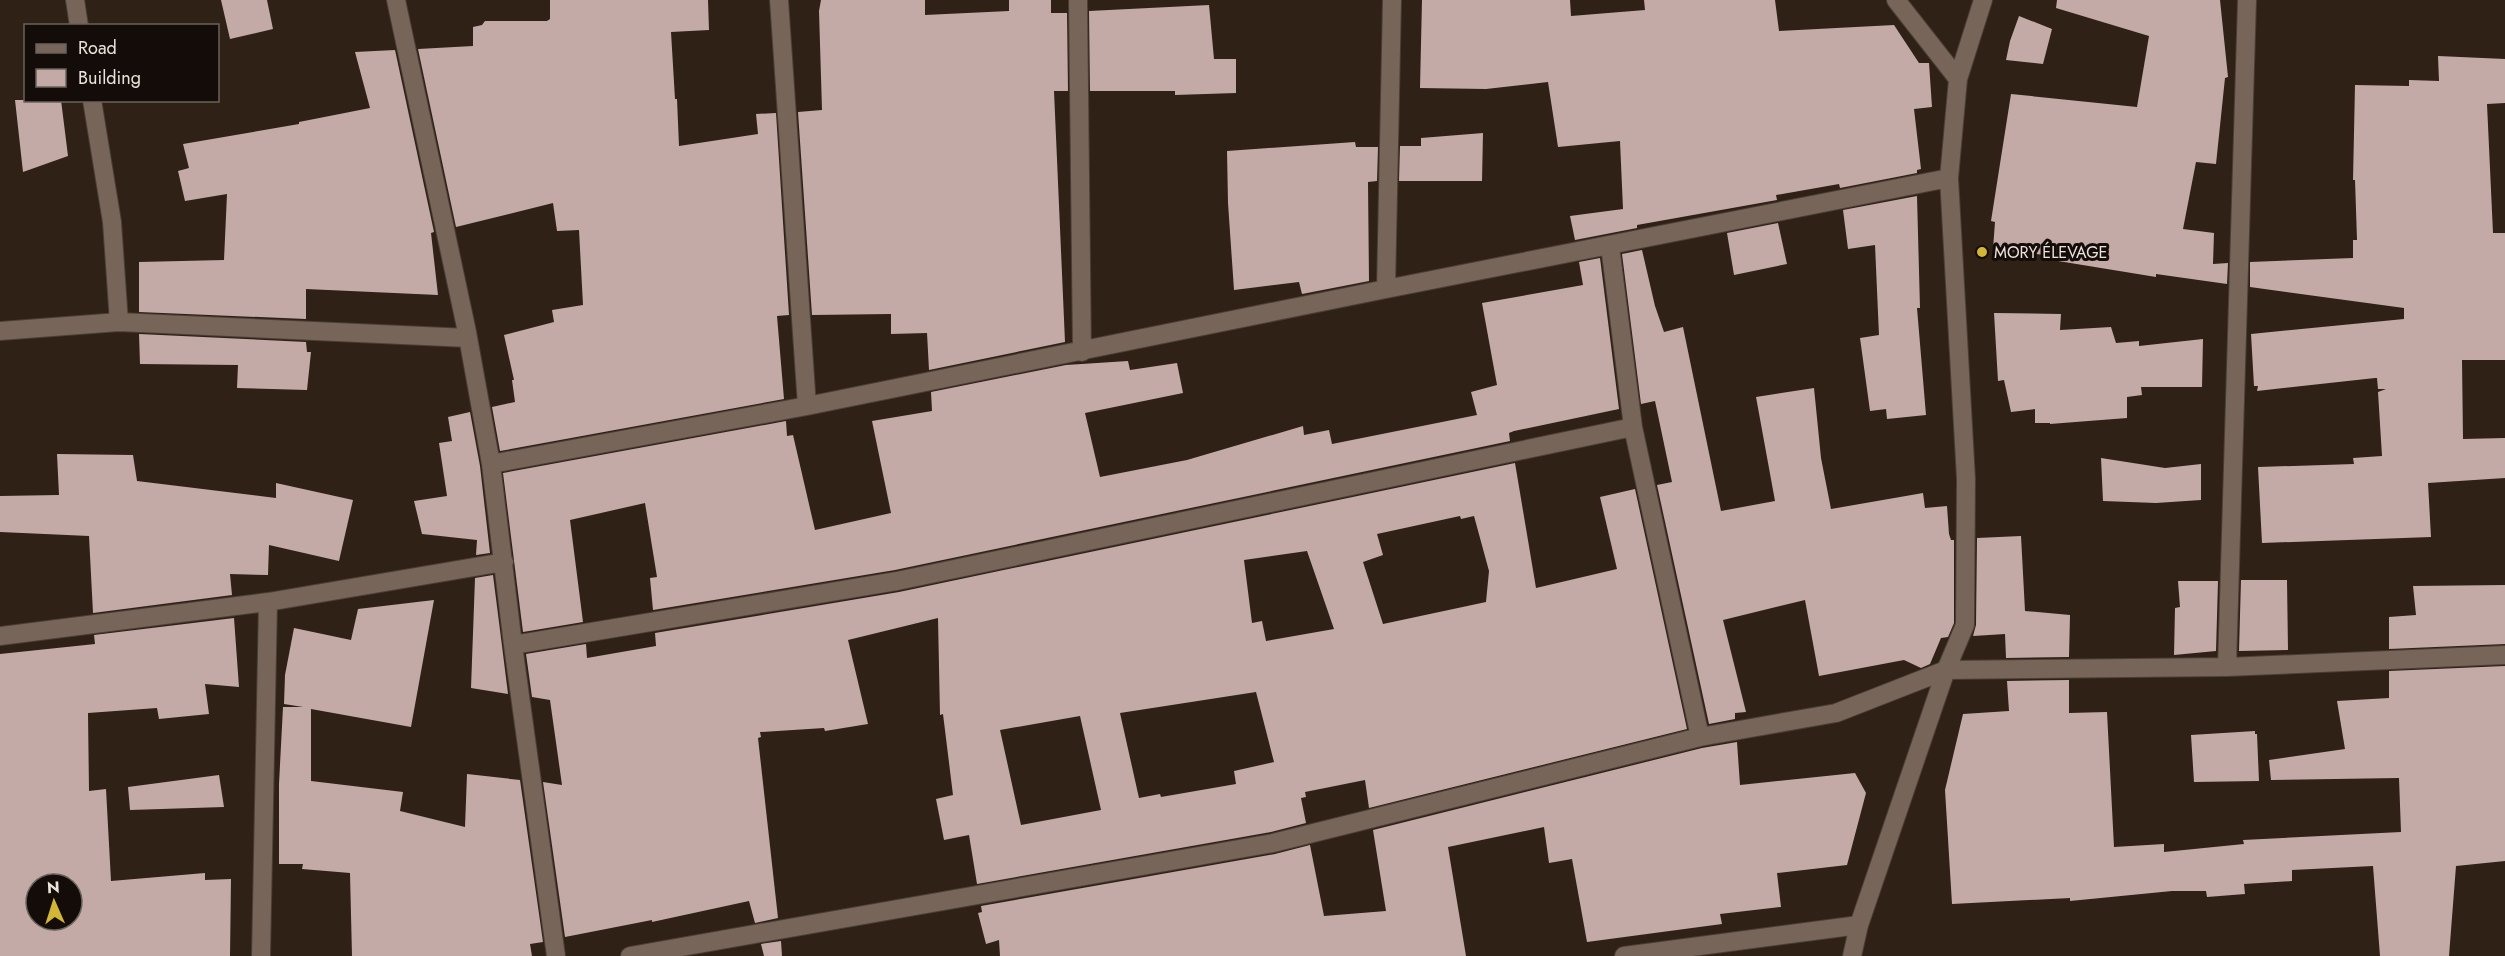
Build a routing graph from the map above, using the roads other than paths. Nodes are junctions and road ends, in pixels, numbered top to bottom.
1 (75, 0) edge
2 (396, 0) edge
3 (779, 0) edge
4 (1078, 0) edge
5 (1392, 0) edge
6 (1896, 0) edge
7 (1983, 0) edge
8 (2247, 0) edge
9 (80, 24) edge
10 (1958, 79) junction
11 (92, 102) edge
12 (1949, 178) junction
13 (1610, 246) junction
14 (1386, 289) junction
15 (119, 322) junction
16 (0, 331) edge
17 (468, 338) junction
18 (1082, 352) junction
19 (807, 406) junction
20 (1633, 427) junction
21 (492, 464) junction
22 (504, 562) junction
23 (268, 602) junction
24 (0, 636) edge
25 (513, 645) junction
26 (2505, 655) edge
27 (2227, 667) junction
28 (1946, 670) junction
29 (1700, 737) junction
30 (1859, 925) junction
31 (261, 956) edge
32 (556, 956) edge
33 (630, 956) edge
34 (1624, 956) edge
35 (1852, 956) edge

1 - 9 street
2 - 17 street
3 - 19 street
4 - 18 street
5 - 14 street
6 - 10 street
7 - 10 street
8 - 27 street
10 - 12 street
11 - 15 street
12 - 13 street
12 - 28 street
13 - 14 street
13 - 20 street
14 - 18 street
15 - 16 street
15 - 17 street
17 - 21 street
18 - 19 street
19 - 21 street
20 - 25 street
20 - 29 street
21 - 22 street
22 - 23 street
22 - 25 street
23 - 24 street
23 - 31 street
25 - 32 street
26 - 27 street
27 - 28 street
28 - 29 street
28 - 30 street
29 - 33 street
30 - 34 street
30 - 35 street

